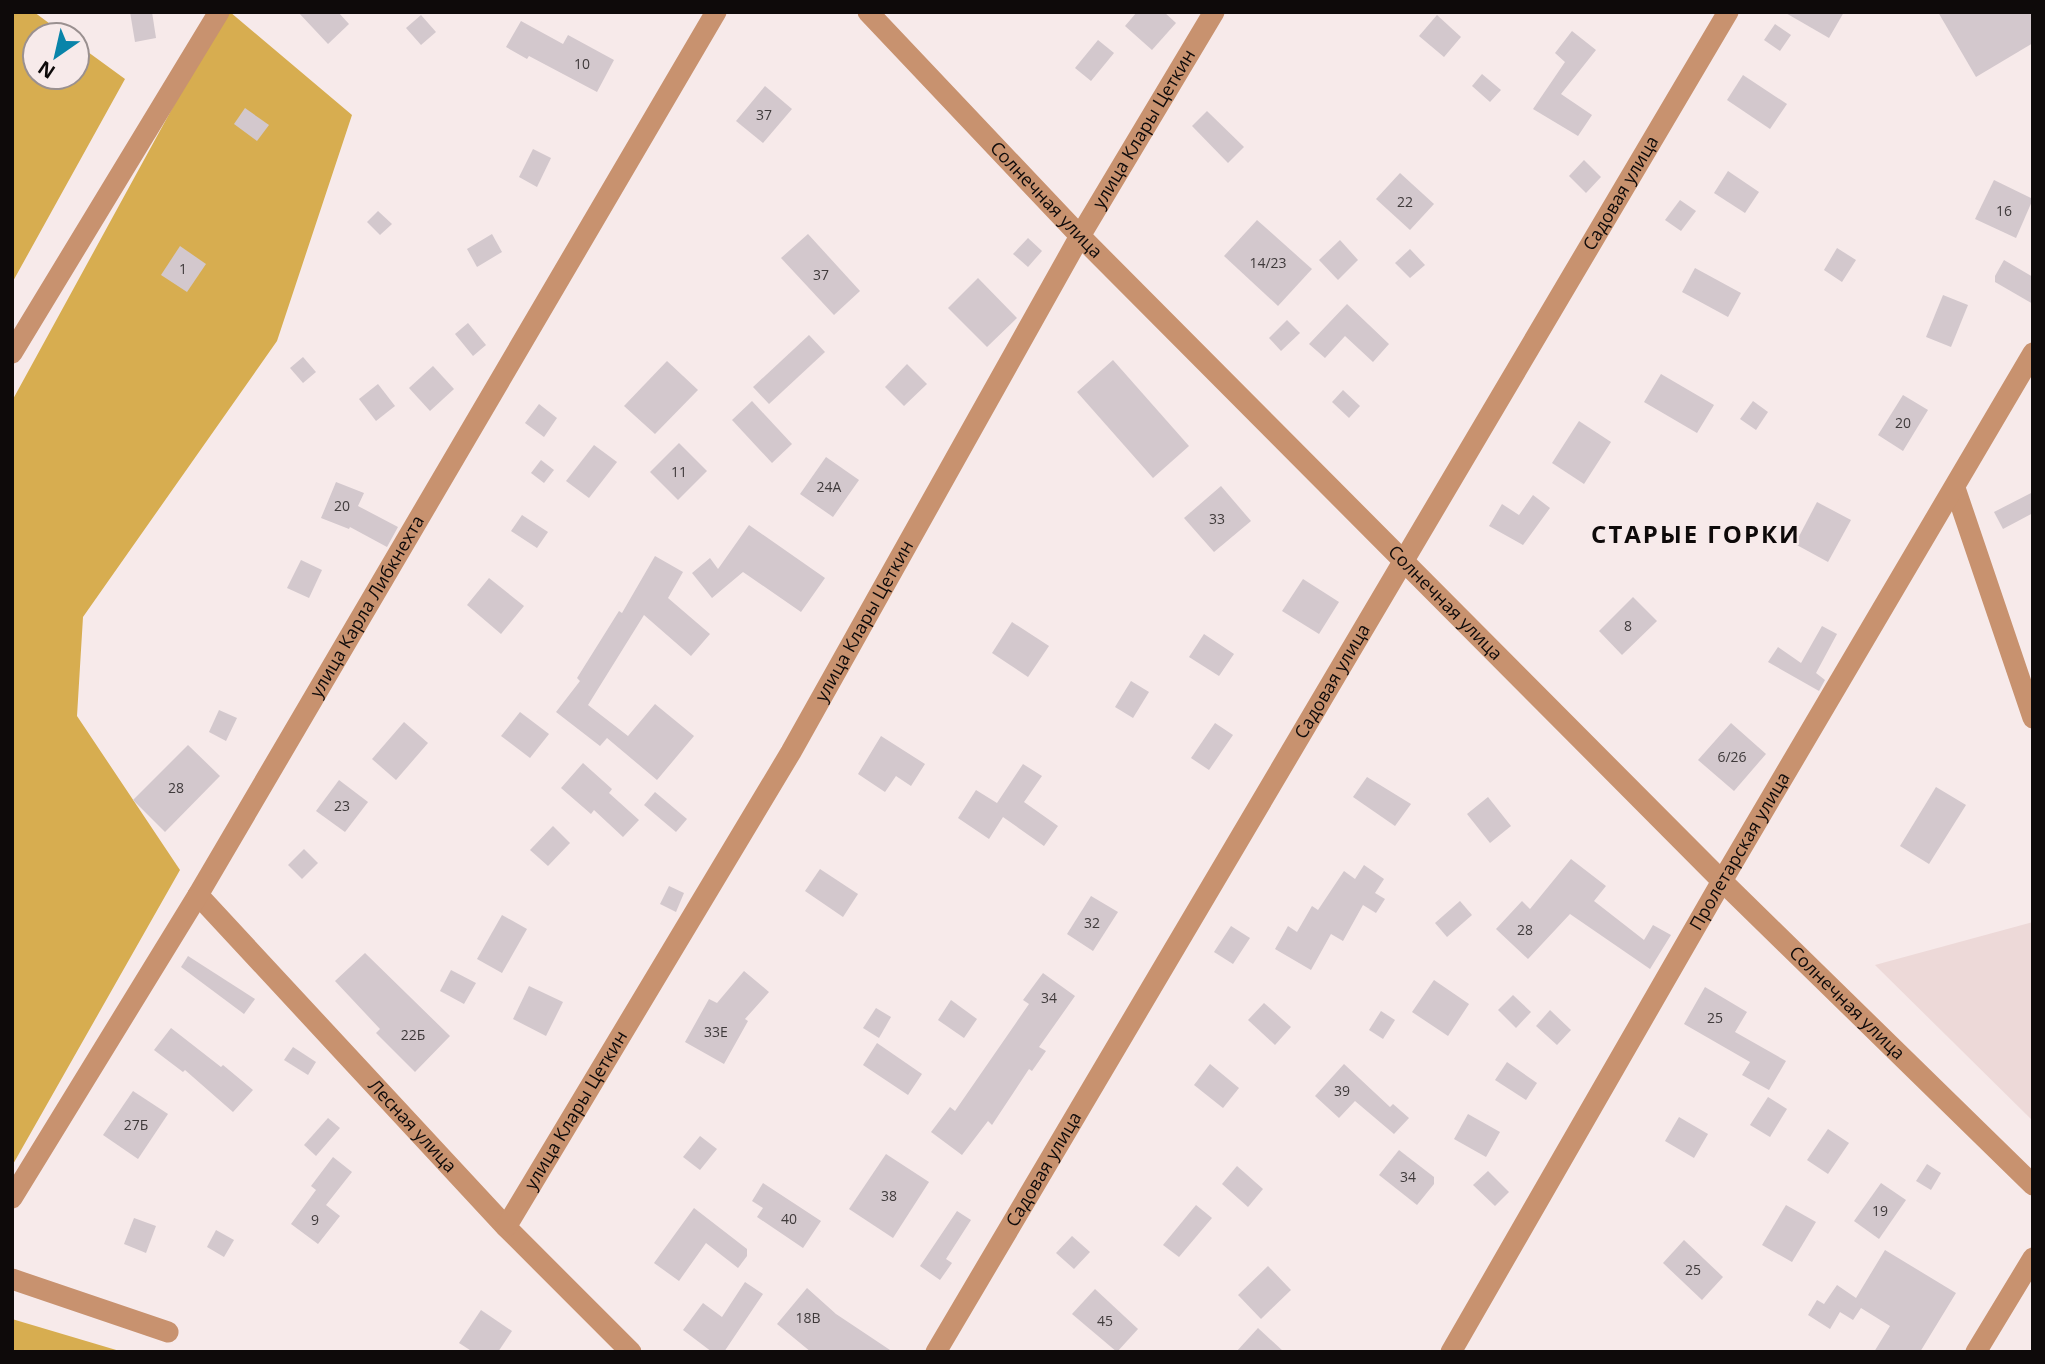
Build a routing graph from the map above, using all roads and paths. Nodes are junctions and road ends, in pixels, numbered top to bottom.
1 (219, 12) edge
2 (716, 12) edge
3 (868, 12) edge
4 (1214, 12) edge
5 (1728, 12) edge
6 (1080, 236) junction
7 (12, 353) edge
8 (2033, 353) edge
9 (1955, 488) junction
10 (1406, 561) junction
11 (2033, 718) edge
12 (1722, 881) junction
13 (198, 895) junction
14 (2033, 1185) edge
15 (12, 1198) edge
16 (506, 1227) junction
17 (2033, 1258) edge
18 (12, 1279) edge
19 (168, 1332) dead end
20 (631, 1352) edge
21 (936, 1352) edge
22 (1451, 1352) edge
23 (1976, 1352) edge

1 - 7 street
2 - 13 street, улица Карла Либкнехта
3 - 6 street, Солнечная улица
4 - 6 street, улица Клары Цеткин
5 - 10 street, Садовая улица
6 - 10 street, Солнечная улица
6 - 16 street, улица Клары Цеткин
8 - 9 street, Пролетарская улица
9 - 11 street
9 - 12 street, Пролетарская улица
10 - 12 street, Солнечная улица
10 - 21 street, Садовая улица
12 - 14 street, Солнечная улица
12 - 22 street, Пролетарская улица
13 - 15 street, улица Карла Либкнехта
13 - 16 street, Лесная улица
16 - 20 street, Лесная улица
17 - 23 street
18 - 19 street

